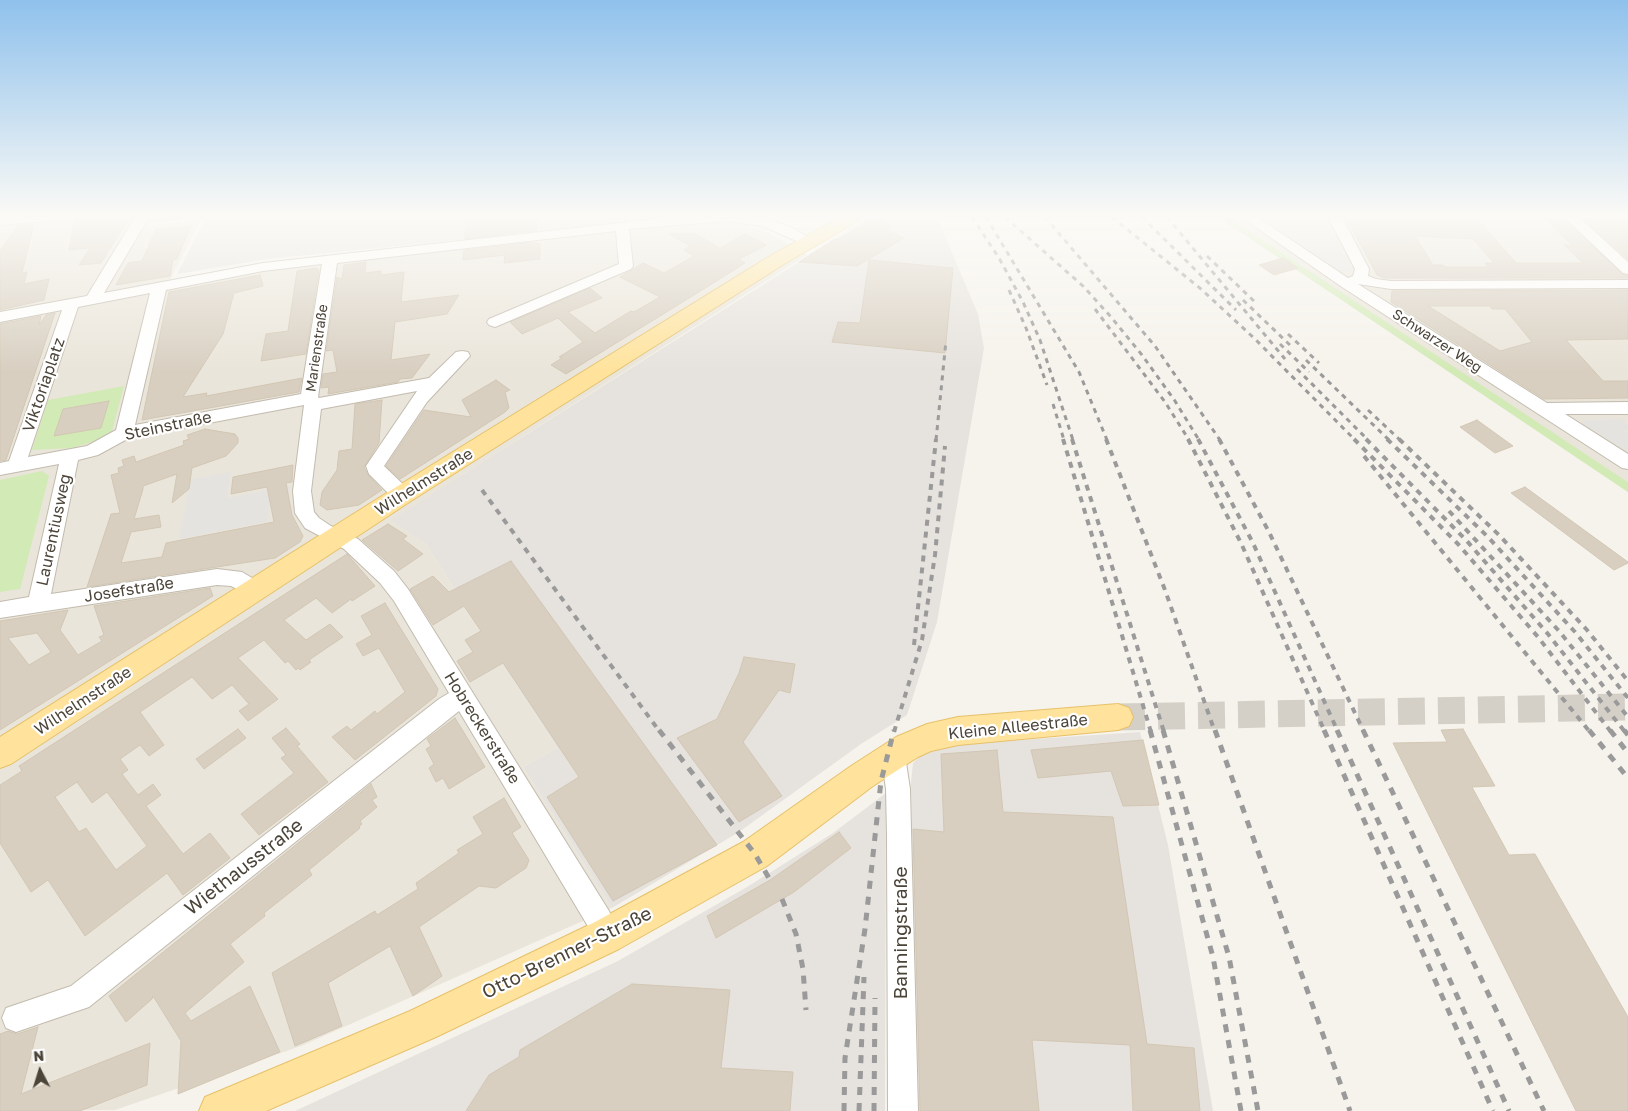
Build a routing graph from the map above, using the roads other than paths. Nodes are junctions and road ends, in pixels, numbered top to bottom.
1 (111, 269) edge
2 (253, 269) edge
3 (329, 269) edge
4 (619, 269) edge
5 (765, 269) edge
6 (1333, 269) edge
7 (1362, 269) edge
8 (1353, 281) junction
9 (1628, 284) edge
10 (159, 287) junction
11 (93, 299) junction
12 (72, 303) junction
13 (0, 317) edge
14 (495, 322) dead end
15 (462, 356) dead end
16 (433, 384) junction
17 (311, 402) junction
18 (1628, 408) edge
19 (1544, 409) junction
20 (124, 433) junction
21 (70, 456) junction
22 (1628, 463) edge
23 (8, 468) edge
24 (402, 496) junction
25 (337, 536) junction
26 (255, 590) junction
27 (38, 604) junction
28 (0, 610) edge
29 (462, 697) junction
30 (1118, 717) tunnel mouth
31 (0, 754) edge
32 (893, 756) junction
33 (606, 936) junction
34 (16, 1018) dead end
35 (219, 1111) edge
36 (903, 1111) edge

1 - 11 street
2 - 10 street
3 - 17 street, Marienstraße
4 - 14 street
5 - 24 main road, Wilhelmstraße
6 - 8 street, Schwarzer Weg
7 - 8 street
8 - 9 street
8 - 19 street, Schwarzer Weg
10 - 11 street
10 - 20 street
11 - 12 street
12 - 13 street
12 - 23 street, Viktoriaplatz
15 - 16 street
16 - 17 street, Marienstraße
16 - 24 street
17 - 20 street, Steinstraße
17 - 25 street, Marienstraße
18 - 19 street
19 - 22 street, Schwarzer Weg
20 - 21 street, Steinstraße
21 - 23 street, Steinstraße
21 - 27 street, Laurentiusweg
24 - 25 main road, Wilhelmstraße
25 - 26 main road, Wilhelmstraße
25 - 29 street, Hobreckerstraße
26 - 27 street, Josefstraße
26 - 31 main road, Wilhelmstraße
27 - 28 street, Josefstraße
29 - 33 street, Hobreckerstraße
29 - 34 street, Wiethausstraße
30 - 32 main road, Kleine Alleestraße
32 - 33 main road, Otto-Brenner-Straße
32 - 36 street, Banningstraße
33 - 35 main road, Otto-Brenner-Straße

